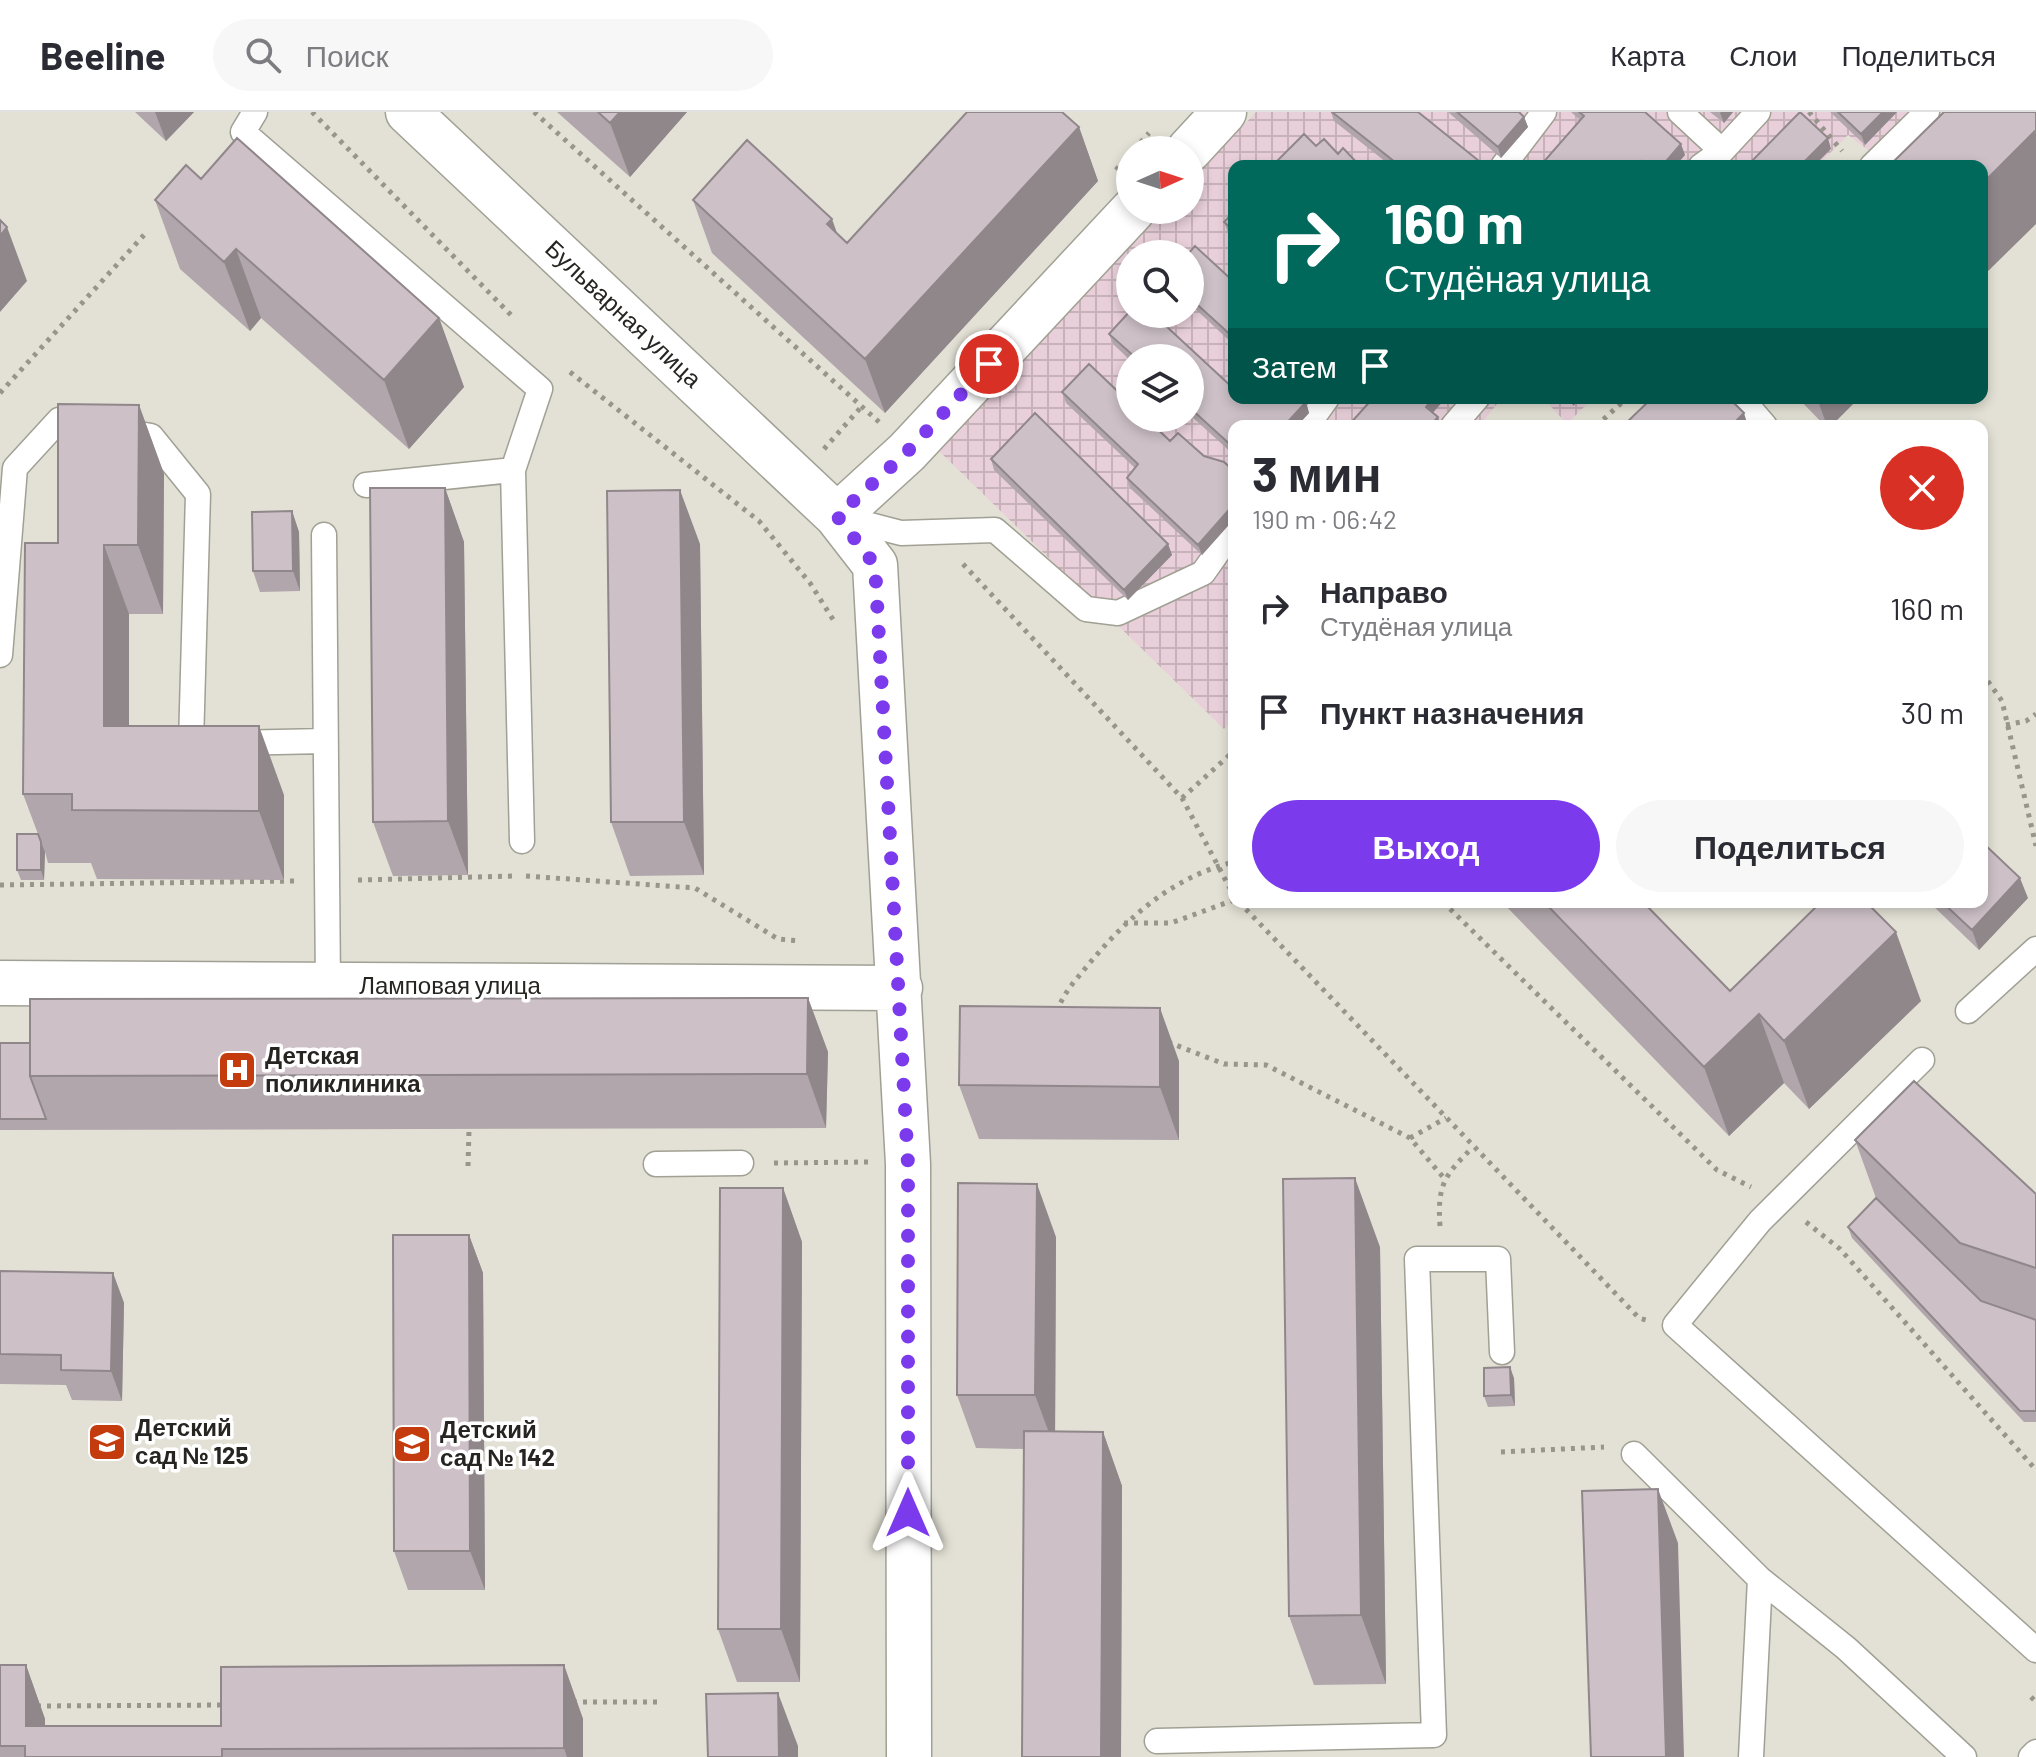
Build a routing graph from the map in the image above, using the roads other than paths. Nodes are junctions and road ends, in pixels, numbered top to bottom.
1 (255, 112) edge
2 (408, 112) edge
3 (1224, 112) edge
4 (1544, 112) edge
5 (1680, 112) edge
6 (1758, 112) edge
7 (1927, 112) edge
8 (1202, 136) edge
9 (1722, 151) junction
10 (1508, 160) edge
11 (1709, 160) edge
12 (1878, 160) edge
13 (1120, 224) edge
14 (1472, 404) edge
15 (1746, 404) edge
16 (1458, 420) edge
17 (1760, 420) edge
18 (513, 470) junction
19 (366, 485) dead end
20 (837, 516) junction
21 (324, 535) dead end
22 (1228, 538) edge
23 (0, 655) edge
24 (325, 741) junction
25 (522, 841) dead end
26 (2036, 949) edge
27 (0, 983) edge
28 (328, 986) junction
29 (900, 988) junction
30 (1968, 1011) dead end
31 (1922, 1060) dead end
32 (741, 1163) road end
33 (656, 1164) dead end
34 (1502, 1352) dead end
35 (1634, 1454) dead end
36 (1760, 1579) junction
37 (2036, 1650) edge
38 (1157, 1741) dead end
39 (2036, 1752) edge
40 (909, 1757) edge
41 (1751, 1757) edge
42 (1964, 1757) edge
43 (2031, 1757) edge

1 - 18 lane
2 - 20 street, Бульварная улица
3 - 8 street
4 - 10 lane
5 - 9 lane
6 - 9 lane
7 - 12 lane
9 - 11 lane
13 - 20 street
14 - 16 lane
15 - 17 lane
18 - 19 lane
18 - 25 lane
20 - 22 lane
20 - 29 street, Бульварная улица
21 - 24 lane
23 - 24 lane
24 - 28 lane
26 - 30 lane
27 - 28 street, Ламповая улица
28 - 29 street, Ламповая улица
29 - 40 street, Бульварная улица
31 - 37 lane
32 - 33 lane
34 - 38 lane
35 - 36 lane
36 - 41 lane
36 - 42 lane
39 - 43 lane

